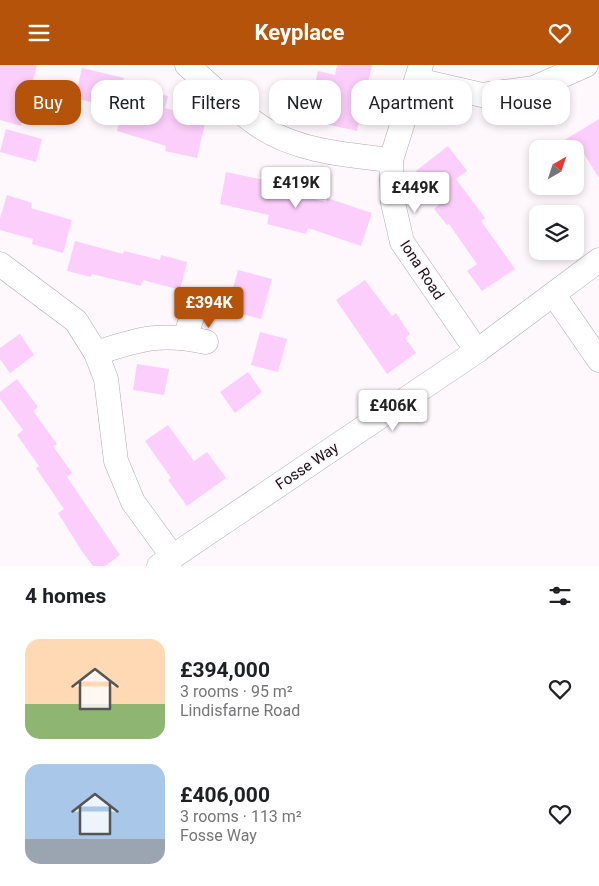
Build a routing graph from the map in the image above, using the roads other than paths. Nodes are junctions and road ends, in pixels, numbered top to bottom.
1 (187, 65) edge
2 (586, 65) edge
3 (419, 73) edge
4 (391, 160) junction
5 (599, 260) edge
6 (0, 263) edge
7 (554, 295) junction
8 (195, 309) dead end
9 (477, 351) junction
10 (96, 353) junction
11 (599, 360) edge
12 (166, 561) edge

1 - 4 street
2 - 3 street
3 - 4 street, Iona Road
4 - 9 street, Iona Road
5 - 7 street, Fosse Way
6 - 10 street
7 - 9 street, Fosse Way
7 - 11 street
8 - 10 street
9 - 12 street, Fosse Way
10 - 12 street

